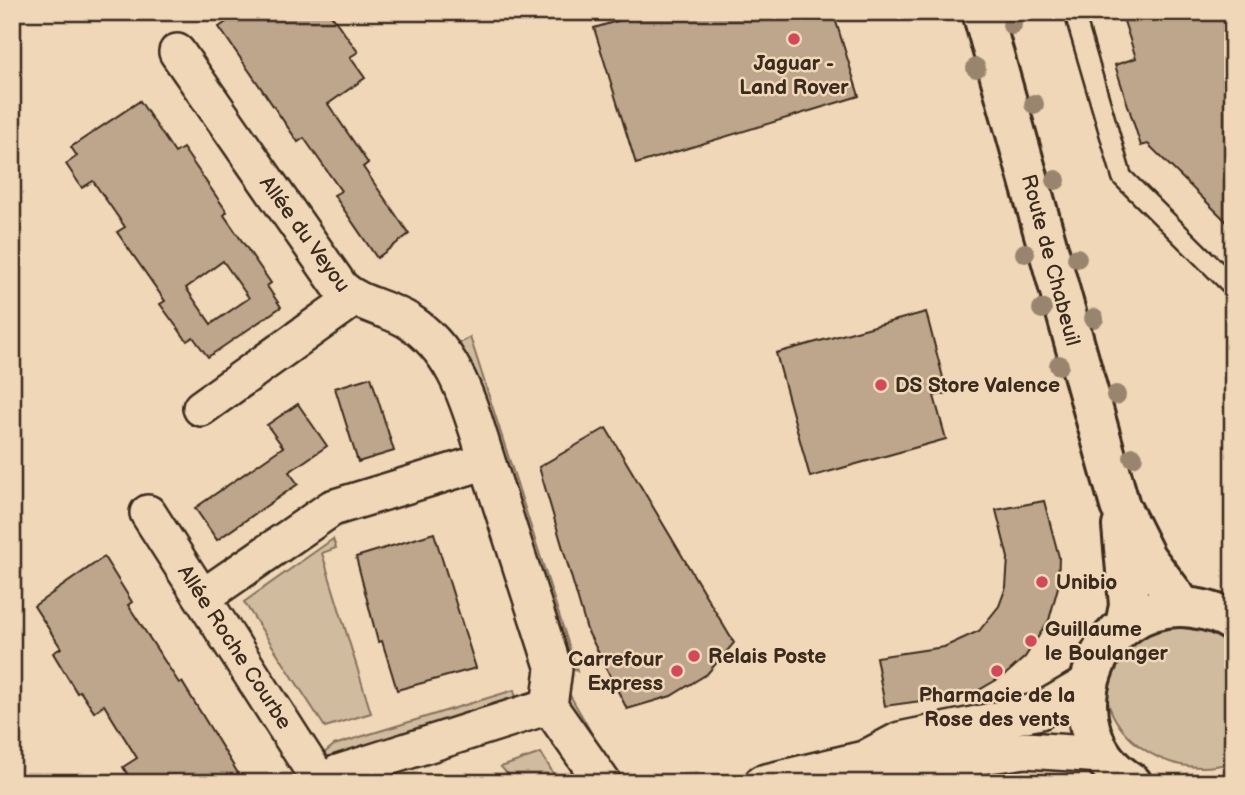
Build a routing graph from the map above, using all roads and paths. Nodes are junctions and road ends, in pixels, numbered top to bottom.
1 (982, 12) edge
2 (1074, 12) edge
3 (177, 52) dead end
4 (1233, 288) edge
5 (353, 299) junction
6 (201, 408) dead end
7 (487, 461) junction
8 (1120, 506) junction
9 (148, 513) dead end
10 (203, 597) junction
11 (1183, 607) junction
12 (1233, 622) edge
13 (1125, 626) junction
14 (1088, 684) junction
15 (549, 706) junction
16 (1102, 755) junction
17 (864, 759) junction
18 (772, 781) edge
19 (323, 783) edge
20 (603, 783) edge
21 (1132, 783) edge

1 - 8 main road, Route de Chabeuil
2 - 4 lane
3 - 5 street, Allée du Veyou
5 - 6 street
5 - 7 street, Allée du Veyou
7 - 10 street
7 - 15 street, Allée du Veyou
8 - 11 main road, Route de Chabeuil
8 - 13 main road, Route de Chabeuil
9 - 10 street, Allée Roche Courbe
10 - 19 street, Allée Roche Courbe
11 - 12 main road
11 - 13 main road
13 - 14 main road
14 - 16 main road
14 - 17 street
15 - 19 street
15 - 20 street
16 - 17 street
16 - 21 main road
17 - 18 street

